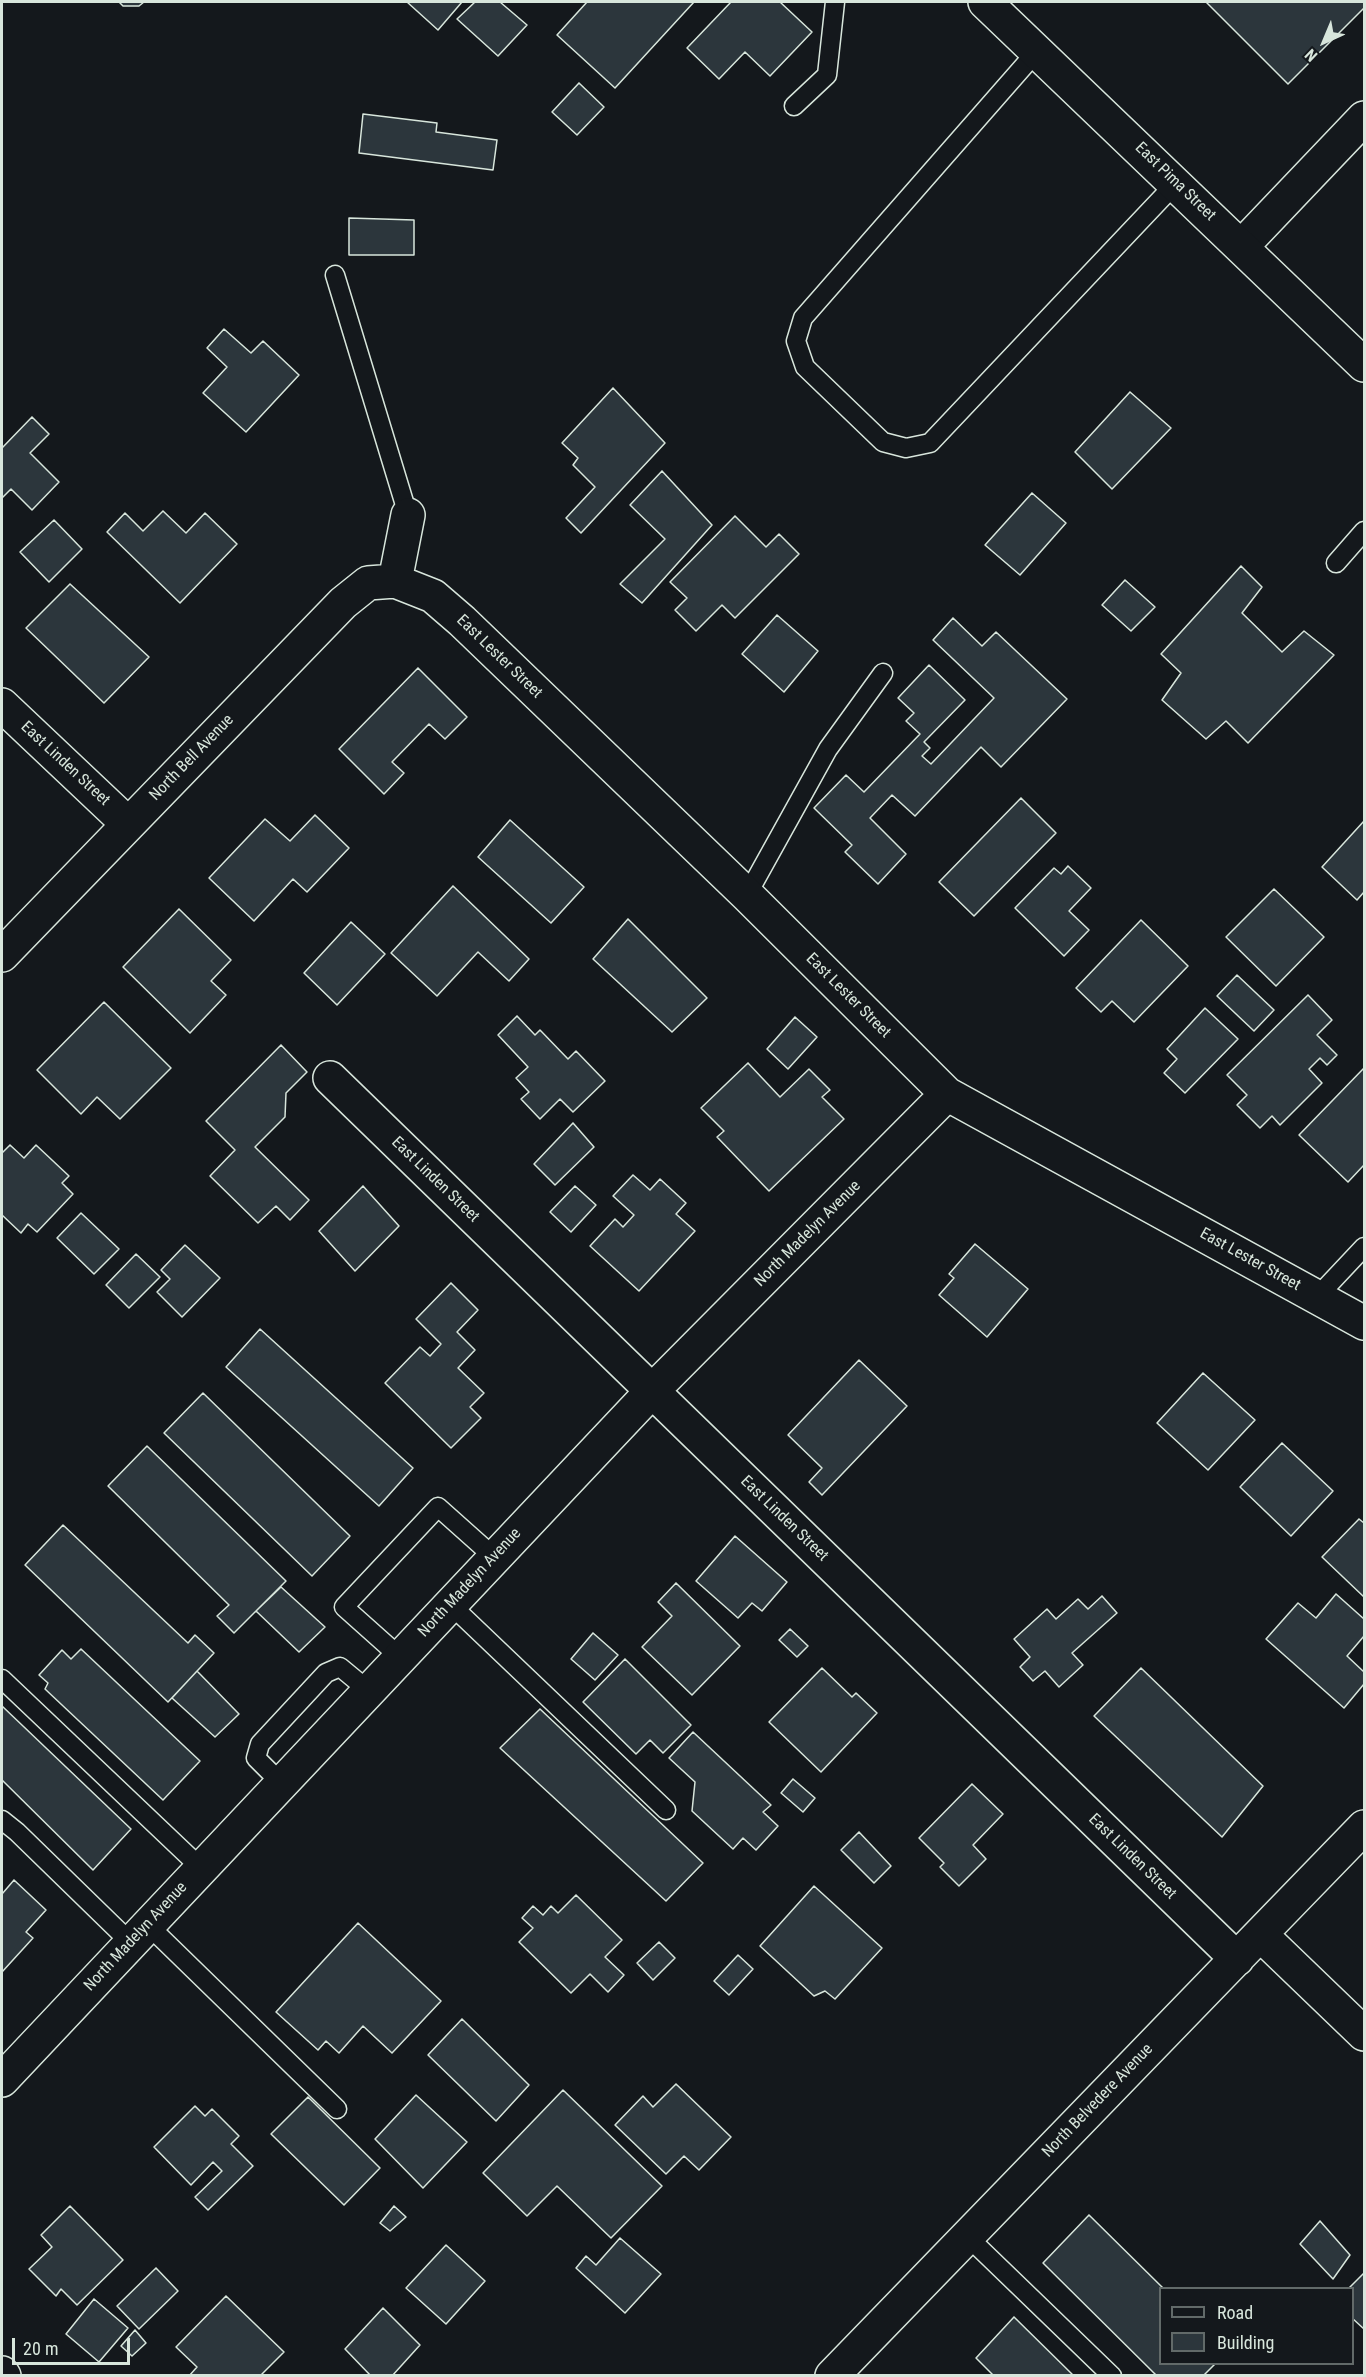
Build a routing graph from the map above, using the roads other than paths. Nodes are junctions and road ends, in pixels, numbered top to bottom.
1 (835, 2) edge
2 (985, 2) edge
3 (1037, 51) junction
4 (794, 106) dead end
5 (1365, 118) edge
6 (1176, 183) junction
7 (1242, 246) junction
8 (335, 274) dead end
9 (1365, 365) edge
10 (408, 515) joint
11 (1365, 531) edge
12 (1336, 563) dead end
13 (395, 581) junction
14 (884, 673) dead end
15 (2, 705) edge
16 (128, 824) junction
17 (747, 895) junction
18 (2, 956) edge
19 (330, 1078) dead end
20 (946, 1094) junction
21 (1365, 1247) edge
22 (1317, 1297) junction
23 (1365, 1323) edge
24 (652, 1391) junction
25 (494, 1557) junction
26 (450, 1604) junction
27 (400, 1657) junction
28 (2, 1679) edge
29 (369, 1691) junction
30 (281, 1783) junction
31 (666, 1810) dead end
32 (2, 1820) edge
33 (1365, 1827) edge
34 (201, 1868) junction
35 (139, 1934) junction
36 (1261, 1935) junction
37 (1237, 1959) junction
38 (1365, 2034) edge
39 (2, 2080) edge
40 (337, 2109) dead end
41 (966, 2235) junction
42 (850, 2369) edge
43 (1112, 2376) edge

1 - 4 lane
2 - 3 street, East Pima Street
3 - 6 street, East Pima Street
3 - 6 lane
5 - 7 street
6 - 7 street, East Pima Street
7 - 9 street, East Pima Street
8 - 10 lane
10 - 13 street
11 - 12 lane
13 - 16 street, North Bell Avenue
13 - 17 street, East Lester Street
14 - 17 lane
15 - 16 street, East Linden Street
16 - 18 street, North Bell Avenue
17 - 20 street, East Lester Street
19 - 24 street, East Linden Street
20 - 22 street, East Lester Street
20 - 24 street, North Madelyn Avenue
21 - 22 lane
22 - 23 street, East Lester Street
24 - 25 street, North Madelyn Avenue
24 - 37 street, East Linden Street
25 - 26 street, North Madelyn Avenue
25 - 27 lane
26 - 27 street, North Madelyn Avenue
26 - 31 lane
27 - 29 street, North Madelyn Avenue
28 - 34 lane
29 - 30 street, North Madelyn Avenue
29 - 30 lane
30 - 34 street, North Madelyn Avenue
32 - 35 lane
33 - 36 street, North Belvedere Avenue
34 - 35 street, North Madelyn Avenue
35 - 39 street, North Madelyn Avenue
35 - 40 lane
36 - 37 street, North Belvedere Avenue
36 - 38 street
37 - 41 street, North Belvedere Avenue
41 - 42 street, North Belvedere Avenue
41 - 43 lane

